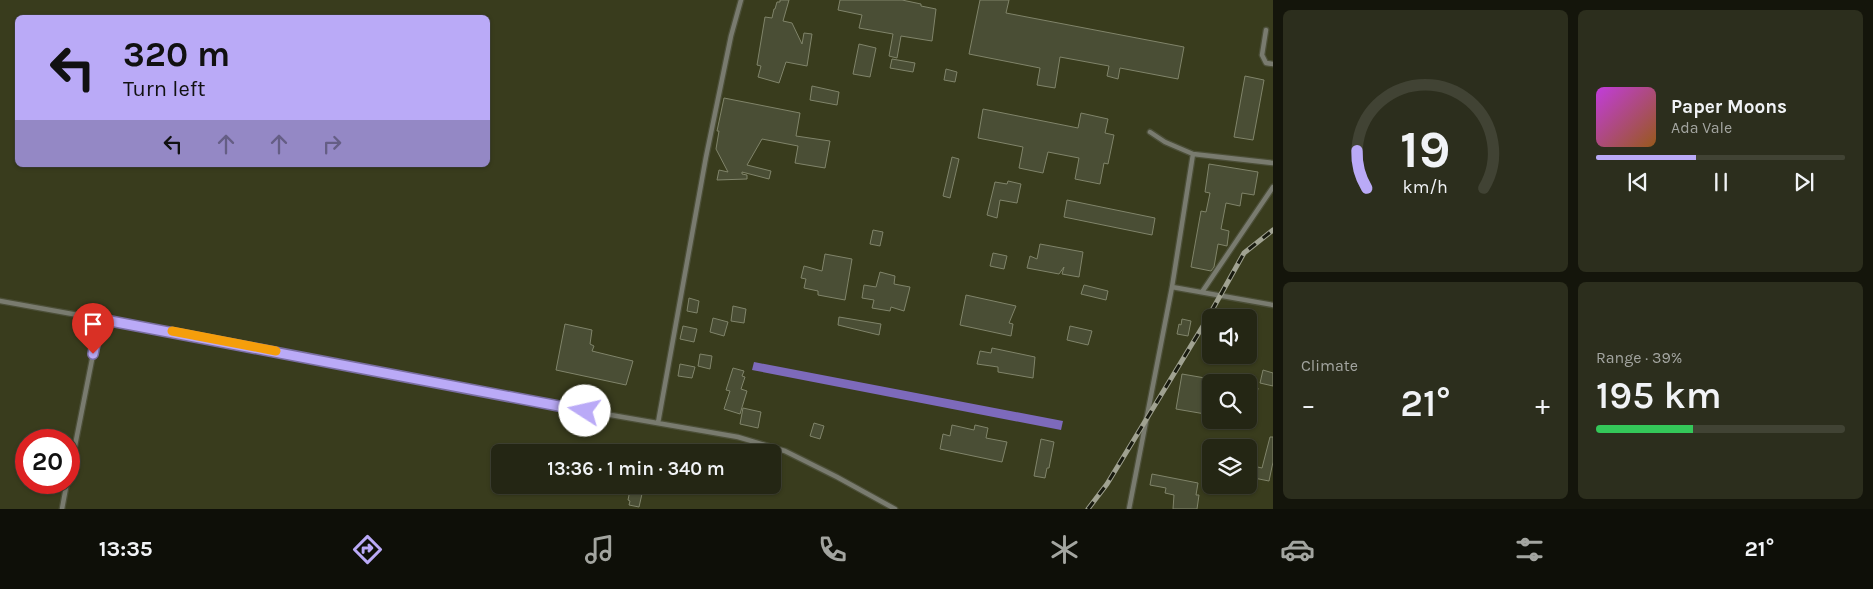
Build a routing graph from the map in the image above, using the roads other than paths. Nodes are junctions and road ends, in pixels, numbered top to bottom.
1 (741, 0) edge
2 (1266, 30) dead end
3 (1273, 64) edge
4 (1150, 132) dead end
5 (1193, 154) junction
6 (1273, 163) edge
7 (1273, 187) edge
8 (1172, 287) junction
9 (1202, 292) junction
10 (0, 301) edge
11 (1273, 305) edge
12 (100, 319) junction
13 (658, 423) junction
14 (78, 429) edge
15 (65, 494) edge
16 (62, 509) edge
17 (895, 509) edge
18 (1129, 509) edge

1 - 13 lane
2 - 3 lane
4 - 5 lane
5 - 6 lane
5 - 8 lane
7 - 9 lane
8 - 9 lane
8 - 18 lane
9 - 11 lane
10 - 12 lane
12 - 13 lane
12 - 14 lane
13 - 17 lane
15 - 16 lane

